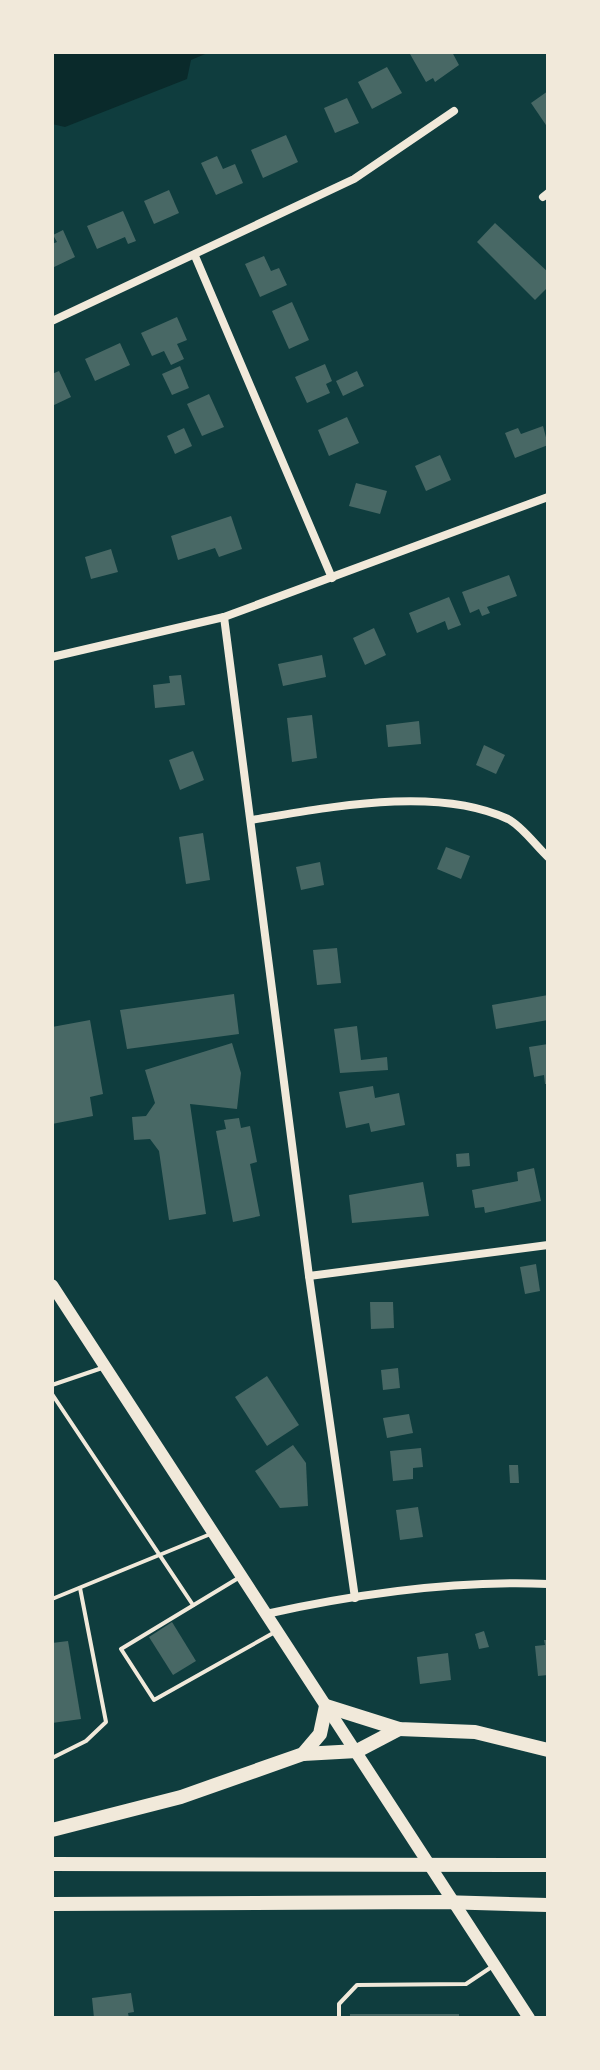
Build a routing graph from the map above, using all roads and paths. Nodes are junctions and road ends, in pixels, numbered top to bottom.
1 (454, 111) dead end
2 (195, 256) junction
3 (52, 321) edge
4 (548, 497) edge
5 (332, 578) junction
6 (224, 617) junction
7 (52, 657) edge
8 (251, 820) junction
9 (548, 857) edge
10 (548, 1245) edge
11 (309, 1276) junction
12 (52, 1285) edge
13 (105, 1367) junction
14 (52, 1385) edge
15 (52, 1394) edge
16 (213, 1533) junction
17 (162, 1555) junction
18 (241, 1576) junction
19 (548, 1584) edge
20 (80, 1588) junction
21 (355, 1598) junction
22 (52, 1599) edge
23 (193, 1605) junction
24 (266, 1614) junction
25 (277, 1631) junction
26 (326, 1706) junction
27 (399, 1729) junction
28 (548, 1750) edge
29 (357, 1751) junction
30 (303, 1754) junction
31 (52, 1758) edge
32 (52, 1830) edge
33 (52, 1864) edge
34 (548, 1865) edge
35 (52, 1904) edge
36 (546, 1906) edge
37 (495, 1965) junction
38 (339, 2018) edge
39 (529, 2018) edge

1 - 2 street
2 - 3 street
2 - 5 street
4 - 5 street
5 - 6 street
6 - 7 street
6 - 8 street
8 - 9 street
8 - 11 street
10 - 11 street
11 - 21 street
12 - 13 main road
13 - 14 lane
13 - 16 main road
15 - 17 lane
16 - 17 lane
16 - 18 main road
17 - 20 lane
17 - 23 lane
18 - 23 lane
18 - 24 main road
19 - 21 street
20 - 22 lane
20 - 31 lane
21 - 24 street
23 - 25 lane
24 - 25 main road
25 - 26 main road
26 - 27 main road
26 - 29 main road
26 - 30 main road
27 - 28 main road
27 - 29 main road
29 - 30 main road
29 - 37 main road
30 - 32 main road
33 - 34 main road
35 - 36 main road
37 - 38 lane
37 - 39 main road

